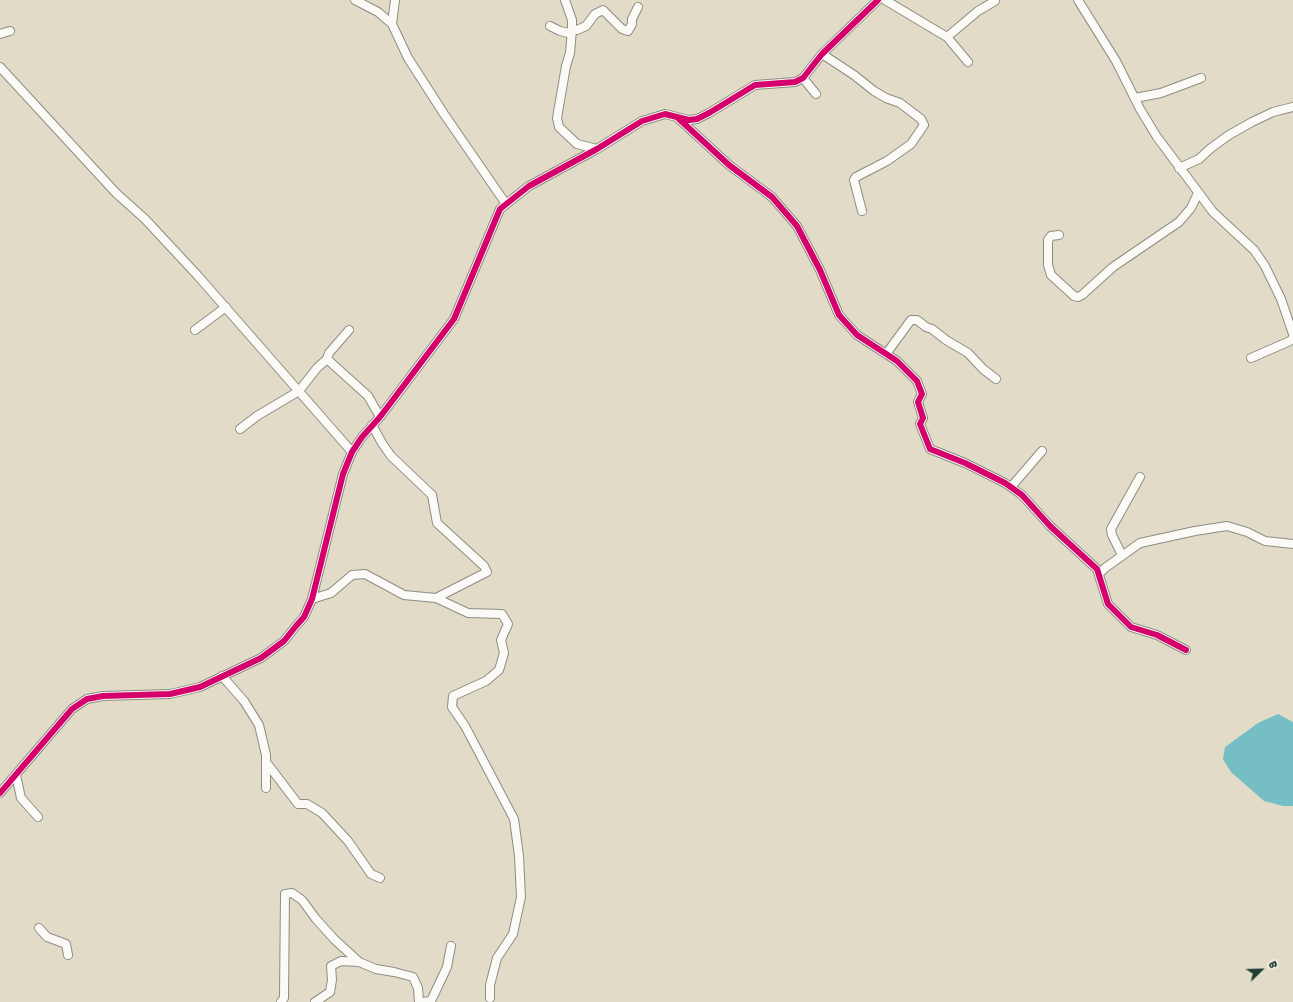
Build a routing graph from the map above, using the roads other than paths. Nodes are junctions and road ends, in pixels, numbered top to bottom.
1 (355, 0) edge
2 (395, 0) edge
3 (565, 0) edge
4 (878, 0) edge
5 (886, 0) edge
6 (1078, 0) edge
7 (995, 1) edge
8 (638, 7) dead end
9 (392, 24) junction
10 (550, 26) dead end
11 (572, 30) junction
12 (10, 31) dead end
13 (0, 34) edge
14 (947, 37) junction
15 (822, 54) junction
16 (968, 62) dead end
17 (0, 67) edge
18 (803, 78) junction
19 (1201, 78) dead end
20 (816, 94) dead end
21 (1135, 98) junction
22 (1293, 107) edge
23 (677, 117) junction
24 (597, 149) junction
25 (1179, 168) junction
26 (1198, 193) junction
27 (506, 204) junction
28 (862, 211) dead end
29 (1058, 234) dead end
30 (226, 307) junction
31 (195, 330) dead end
32 (348, 330) dead end
33 (1293, 334) edge
34 (1293, 338) edge
35 (886, 354) junction
36 (327, 358) junction
37 (1251, 358) dead end
38 (996, 379) dead end
39 (299, 391) junction
40 (380, 417) junction
41 (372, 425) junction
42 (240, 429) dead end
43 (1042, 451) dead end
44 (352, 452) junction
45 (1140, 477) dead end
46 (1011, 487) junction
47 (1293, 544) edge
48 (1122, 555) junction
49 (1099, 574) junction
50 (312, 598) junction
51 (436, 598) junction
52 (1186, 650) dead end
53 (222, 676) junction
54 (266, 762) junction
55 (16, 775) junction
56 (266, 788) dead end
57 (0, 793) edge
58 (38, 817) dead end
59 (380, 878) dead end
60 (39, 928) dead end
61 (451, 946) dead end
62 (68, 956) dead end
63 (359, 962) junction
64 (490, 998) dead end
65 (281, 1002) edge
66 (315, 1002) edge
67 (420, 1002) edge

1 - 9 street
2 - 9 street
3 - 11 street
4 - 15 street
5 - 14 street
6 - 21 street
7 - 14 street
8 - 11 street
9 - 27 street
10 - 11 street
11 - 24 street
12 - 13 street
14 - 16 street
15 - 18 street
15 - 28 street
17 - 30 street
18 - 20 street
18 - 23 street
19 - 21 street
21 - 25 street
22 - 25 street
23 - 24 street
23 - 35 street
24 - 27 street
25 - 26 street
26 - 29 street
26 - 33 street
27 - 40 street
30 - 31 street
30 - 39 street
32 - 36 street
34 - 37 street
35 - 38 street
35 - 46 street
36 - 39 street
36 - 40 street
39 - 42 street
39 - 44 street
40 - 41 street
41 - 44 street
41 - 51 street
43 - 46 street
44 - 50 street
45 - 48 street
46 - 49 street
47 - 48 street
48 - 49 street
49 - 52 street
50 - 51 street
50 - 53 street
51 - 64 street
53 - 54 street
53 - 55 street
54 - 56 street
54 - 59 street
55 - 57 street
55 - 58 street
60 - 62 street
61 - 67 street
63 - 65 street
63 - 66 street
63 - 67 street

